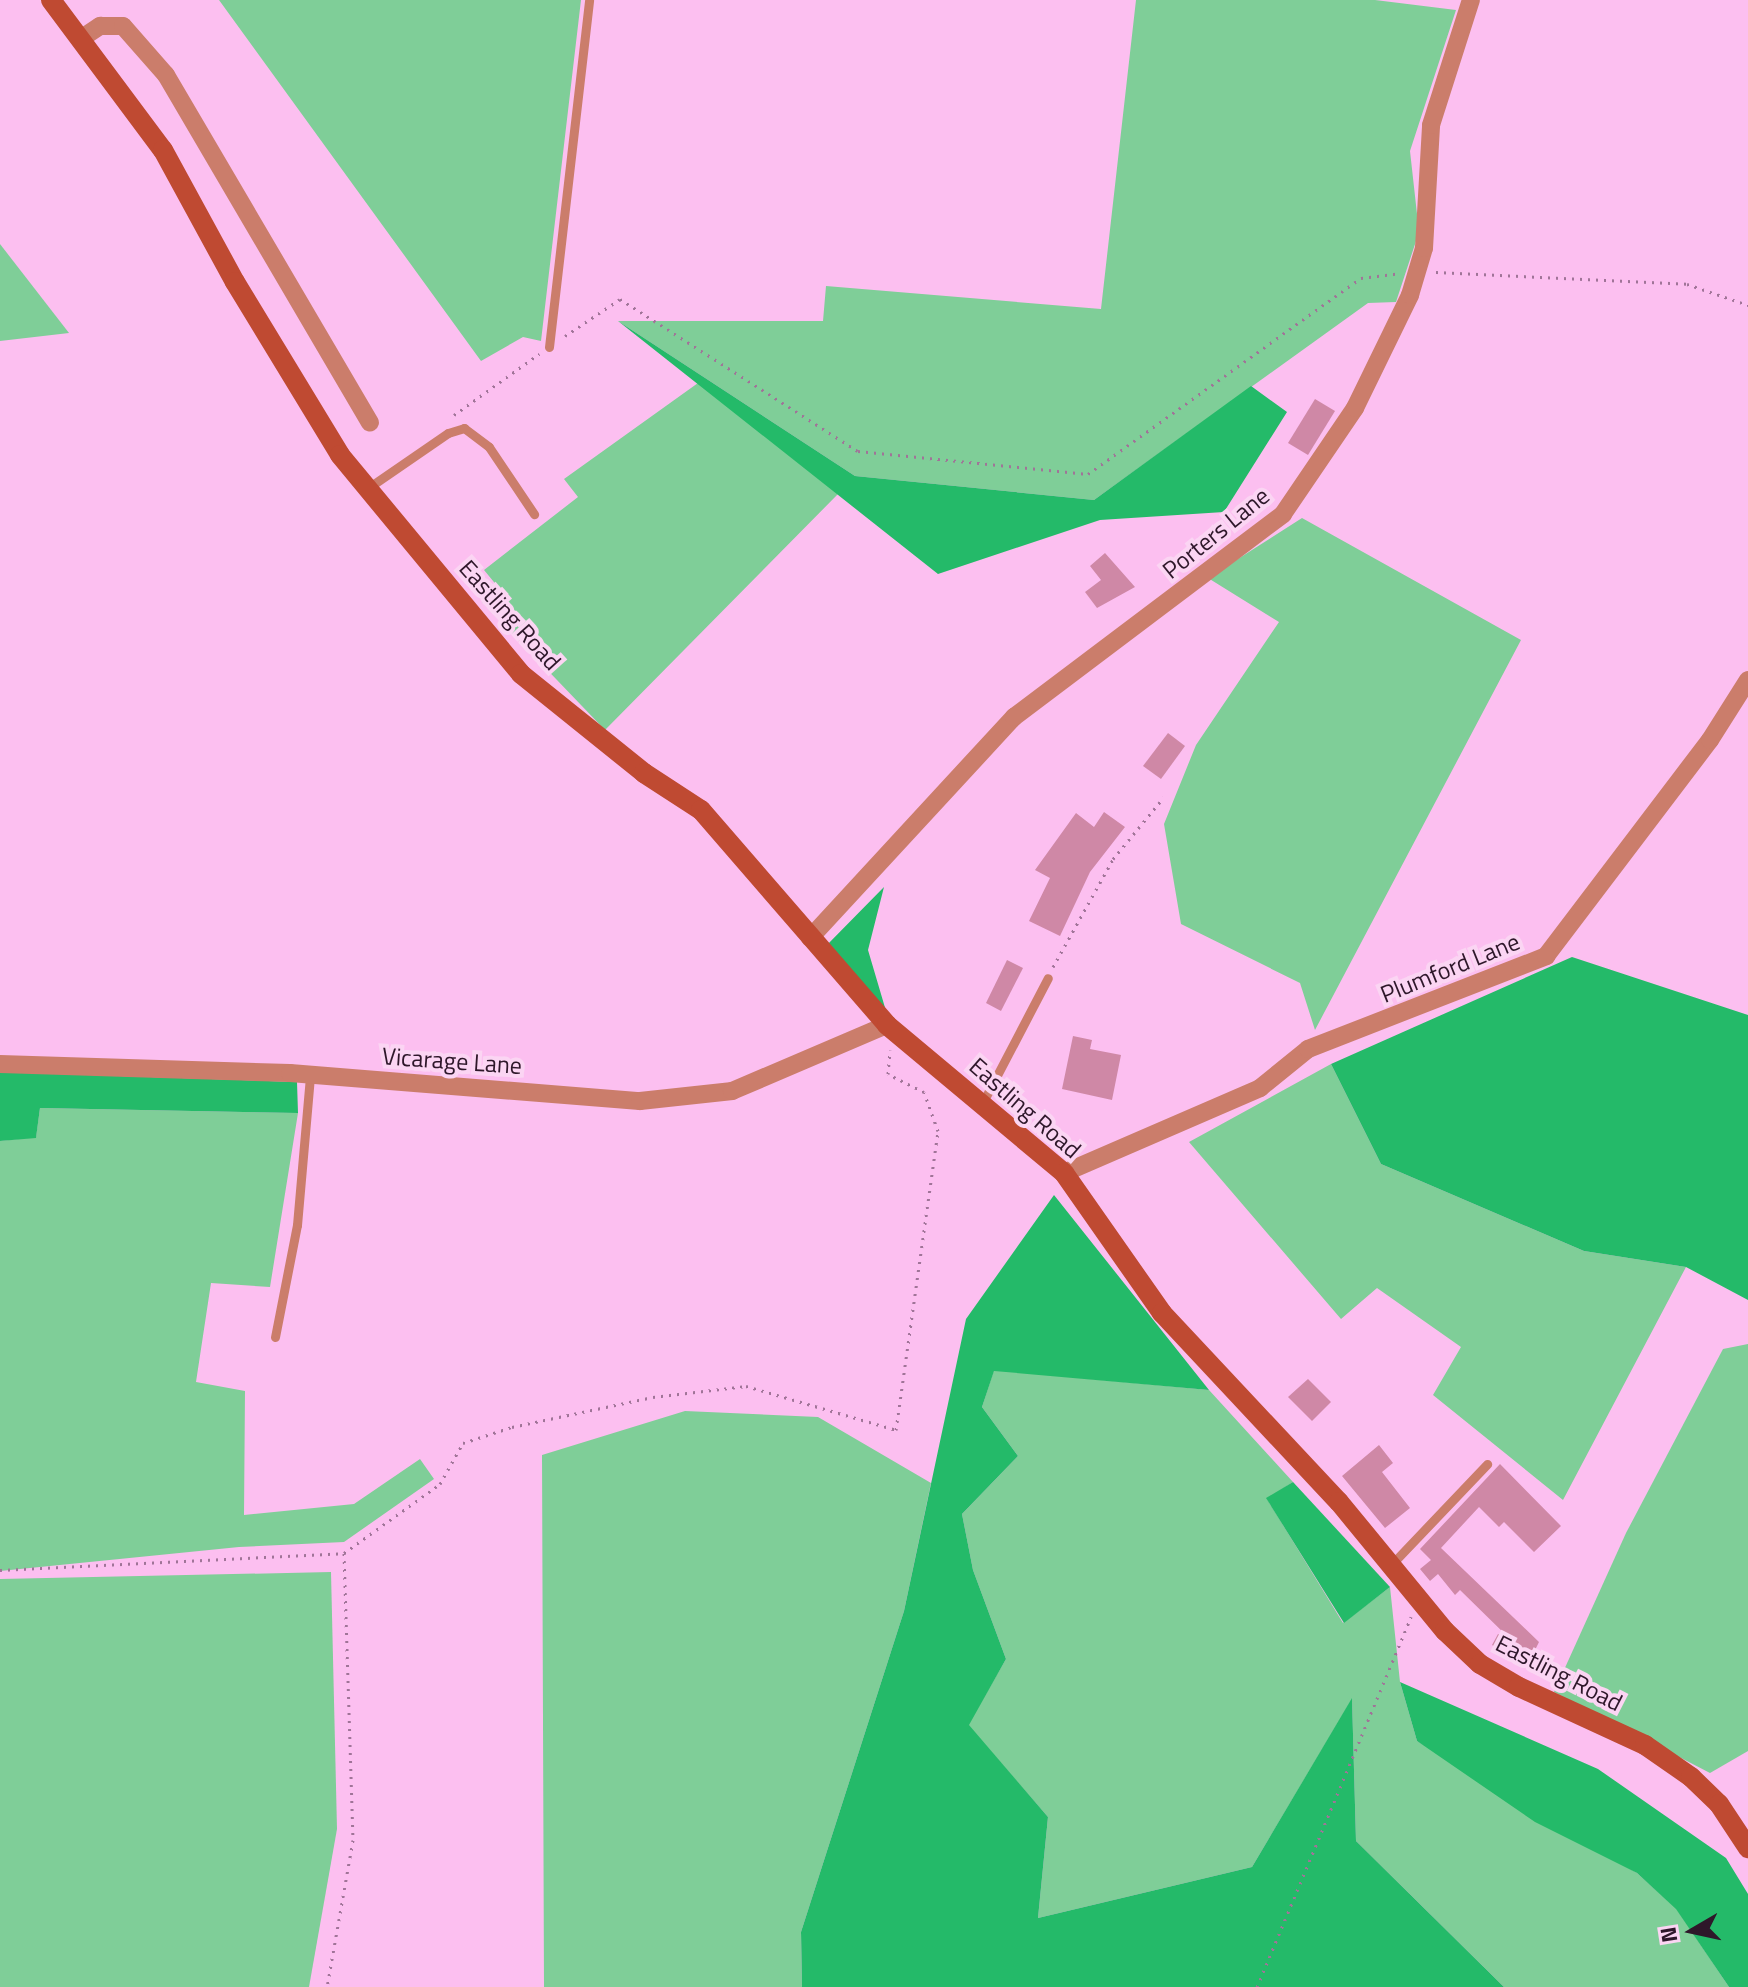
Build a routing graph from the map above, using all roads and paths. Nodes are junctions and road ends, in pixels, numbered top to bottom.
1 (51, 0) edge
2 (589, 0) edge
3 (1471, 0) edge
4 (82, 38) junction
5 (1419, 271) junction
6 (1748, 305) edge
7 (549, 347) junction
8 (450, 418) dead end
9 (370, 423) dead end
10 (368, 488) junction
11 (534, 514) dead end
12 (1748, 680) edge
13 (1164, 797) dead end
14 (810, 938) junction
15 (1048, 978) joint
16 (892, 1031) junction
17 (0, 1064) edge
18 (310, 1075) junction
19 (982, 1104) junction
20 (1150, 1131) dead end
21 (1064, 1173) junction
22 (275, 1337) dead end
23 (1487, 1464) dead end
24 (344, 1553) junction
25 (1390, 1566) junction
26 (0, 1570) edge
27 (1418, 1600) junction
28 (1748, 1848) edge
29 (327, 1987) edge
30 (1257, 1987) edge

1 - 4 street, Eastling Road
2 - 7 lane
3 - 5 street, Porters Lane
4 - 9 street
4 - 10 street, Eastling Road
5 - 6 path
5 - 7 path
5 - 14 street, Porters Lane
7 - 8 path
10 - 11 lane
10 - 14 street, Eastling Road
12 - 21 street, Plumford Lane
13 - 15 path
14 - 16 street, Eastling Road
15 - 19 lane
16 - 18 street, Vicarage Lane
16 - 19 street, Eastling Road
16 - 24 path
17 - 18 street, Vicarage Lane
18 - 22 lane
19 - 21 street, Eastling Road
20 - 21 street
21 - 25 street, Eastling Road
23 - 25 lane
24 - 26 path
24 - 29 path
25 - 27 street, Eastling Road
27 - 28 street, Eastling Road
27 - 30 path

